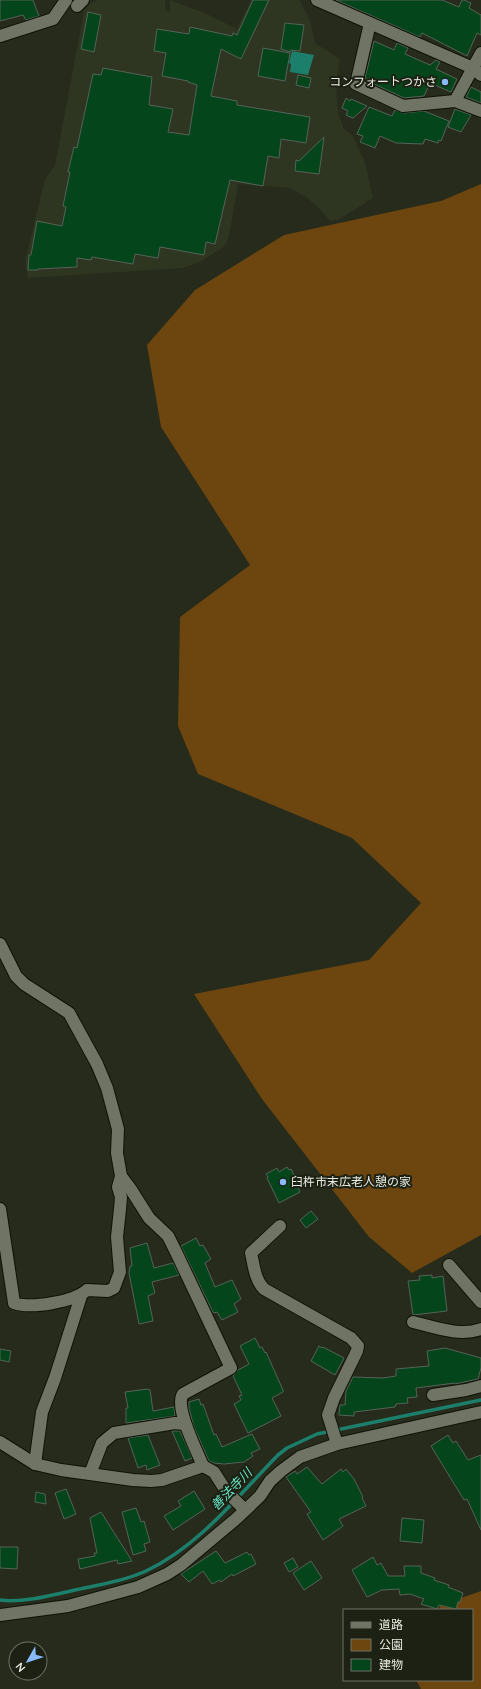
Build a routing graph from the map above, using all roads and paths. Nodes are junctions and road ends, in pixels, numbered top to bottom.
1 (317, 0) edge
2 (75, 2) edge
3 (370, 23) junction
4 (0, 36) edge
5 (481, 53) edge
6 (477, 72) edge
7 (455, 101) junction
8 (481, 111) edge
9 (0, 944) edge
10 (121, 1176) junction
11 (0, 1209) edge
12 (280, 1226) dead end
13 (449, 1265) dead end
14 (80, 1296) junction
15 (481, 1302) edge
16 (413, 1322) dead end
17 (481, 1330) edge
18 (481, 1386) edge
19 (433, 1395) dead end
20 (481, 1412) edge
21 (184, 1424) junction
22 (0, 1442) edge
23 (336, 1442) junction
24 (35, 1464) junction
25 (203, 1466) junction
26 (90, 1474) junction
27 (243, 1508) junction
28 (0, 1616) edge

1 - 3 street
2 - 4 street
3 - 6 street
3 - 7 street
5 - 6 street
6 - 7 street
7 - 8 street
9 - 10 street
10 - 14 street
10 - 21 street
11 - 14 street
12 - 23 street
13 - 15 street
14 - 24 street
16 - 17 street
18 - 19 street
20 - 23 street
21 - 25 street
21 - 26 street
22 - 24 street
23 - 27 street
24 - 26 street
25 - 26 street
25 - 27 street
27 - 28 street

